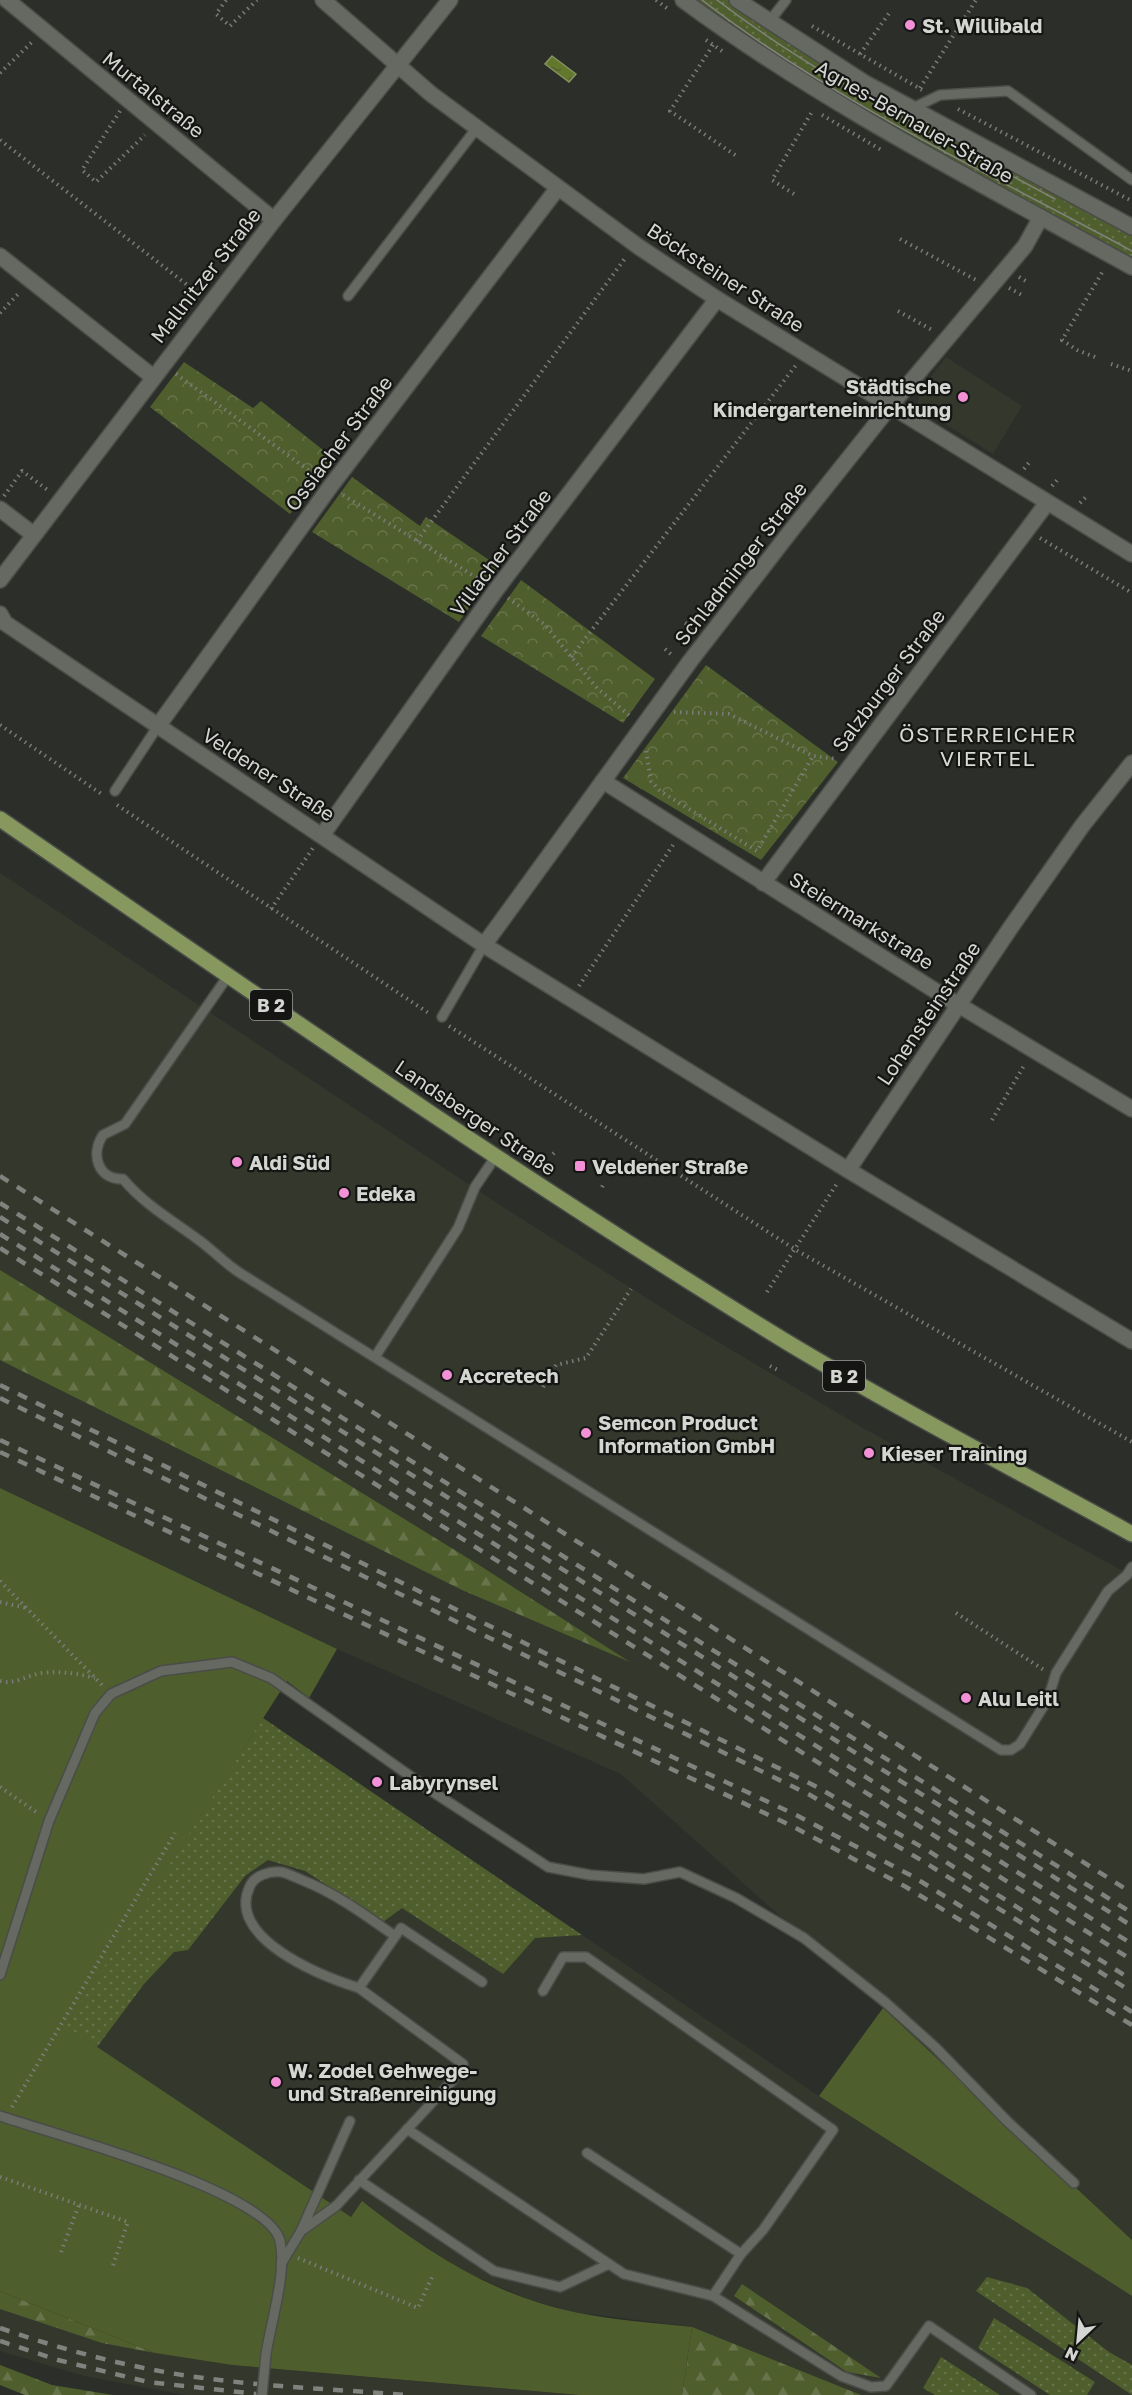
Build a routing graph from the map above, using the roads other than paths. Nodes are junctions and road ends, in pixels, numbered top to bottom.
1 (7, 0) edge
2 (323, 0) edge
3 (450, 0) edge
4 (683, 0) edge
5 (737, 0) edge
6 (786, 0) edge
7 (769, 22) junction
8 (396, 64) junction
9 (911, 109) junction
10 (477, 129) junction
11 (1132, 180) edge
12 (557, 189) junction
13 (1041, 217) junction
14 (274, 220) junction
15 (1132, 227) edge
16 (0, 256) edge
17 (1132, 267) edge
18 (348, 297) dead end
19 (717, 299) junction
20 (153, 377) junction
21 (892, 404) junction
22 (2, 503) edge
23 (1047, 503) junction
24 (34, 535) junction
25 (1132, 554) edge
26 (0, 580) edge
27 (0, 614) edge
28 (158, 726) junction
29 (1132, 763) edge
30 (603, 781) junction
31 (115, 791) dead end
32 (0, 819) edge
33 (323, 834) junction
34 (763, 883) junction
35 (484, 945) junction
36 (228, 976) junction
37 (958, 1005) junction
38 (442, 1017) dead end
39 (1132, 1109) edge
40 (496, 1156) junction
41 (848, 1170) junction
42 (1132, 1341) edge
43 (375, 1357) junction
44 (1132, 1534) edge
45 (1132, 1567) edge
46 (395, 1936) junction
47 (0, 1975) edge
48 (482, 1982) dead end
49 (359, 1988) junction
50 (543, 1991) dead end
51 (3, 2117) edge
52 (350, 2121) dead end
53 (407, 2129) junction
54 (588, 2153) dead end
55 (359, 2180) junction
56 (1074, 2183) dead end
57 (301, 2231) junction
58 (741, 2254) junction
59 (281, 2264) junction
60 (609, 2264) junction
61 (713, 2296) junction
62 (262, 2395) edge
63 (1031, 2395) edge

1 - 14 street, Murtalstraße
2 - 8 street, Böcksteiner Straße
3 - 8 street, Mallnitzer Straße
4 - 13 street, Agnes-Bernauer-Straße
5 - 7 street, Agnes-Bernauer-Straße
6 - 7 lane
7 - 9 street, Agnes-Bernauer-Straße
8 - 10 street, Böcksteiner Straße
8 - 14 street, Mallnitzer Straße
9 - 11 lane
9 - 15 street, Agnes-Bernauer-Straße
10 - 12 street, Böcksteiner Straße
10 - 18 lane
12 - 19 street, Böcksteiner Straße
12 - 28 street, Ossiacher Straße
13 - 17 street, Agnes-Bernauer-Straße
13 - 21 street, Schladminger Straße
14 - 20 street, Mallnitzer Straße
16 - 20 street
19 - 21 street, Böcksteiner Straße
19 - 33 street, Villacher Straße
20 - 24 street, Mallnitzer Straße
21 - 23 street, Böcksteiner Straße
21 - 30 street, Schladminger Straße
22 - 24 street
23 - 25 street, Böcksteiner Straße
23 - 34 street, Salzburger Straße
24 - 26 street, Mallnitzer Straße
27 - 28 street, Veldener Straße
28 - 31 lane
28 - 33 street, Veldener Straße
29 - 37 street, Lohensteinstraße
30 - 34 street, Steiermarkstraße
30 - 35 street, Schladminger Straße
32 - 36 main road, Landsberger Straße / B 2
33 - 35 street, Veldener Straße
34 - 37 street, Steiermarkstraße
35 - 38 lane
35 - 41 street, Veldener Straße
36 - 40 main road, Landsberger Straße / B 2
36 - 43 lane
37 - 39 street, Steiermarkstraße
37 - 41 street, Lohensteinstraße
40 - 43 lane
40 - 44 main road, Landsberger Straße / B 2
41 - 42 street, Veldener Straße
43 - 45 lane
46 - 48 lane
46 - 49 lane
46 - 49 lane
47 - 56 lane
49 - 53 lane
50 - 58 lane
51 - 59 lane
52 - 57 lane
53 - 55 lane
53 - 60 lane
54 - 58 lane
55 - 57 lane
55 - 60 lane
57 - 59 lane
58 - 61 lane
59 - 62 lane, bridge
60 - 61 lane
61 - 63 lane

